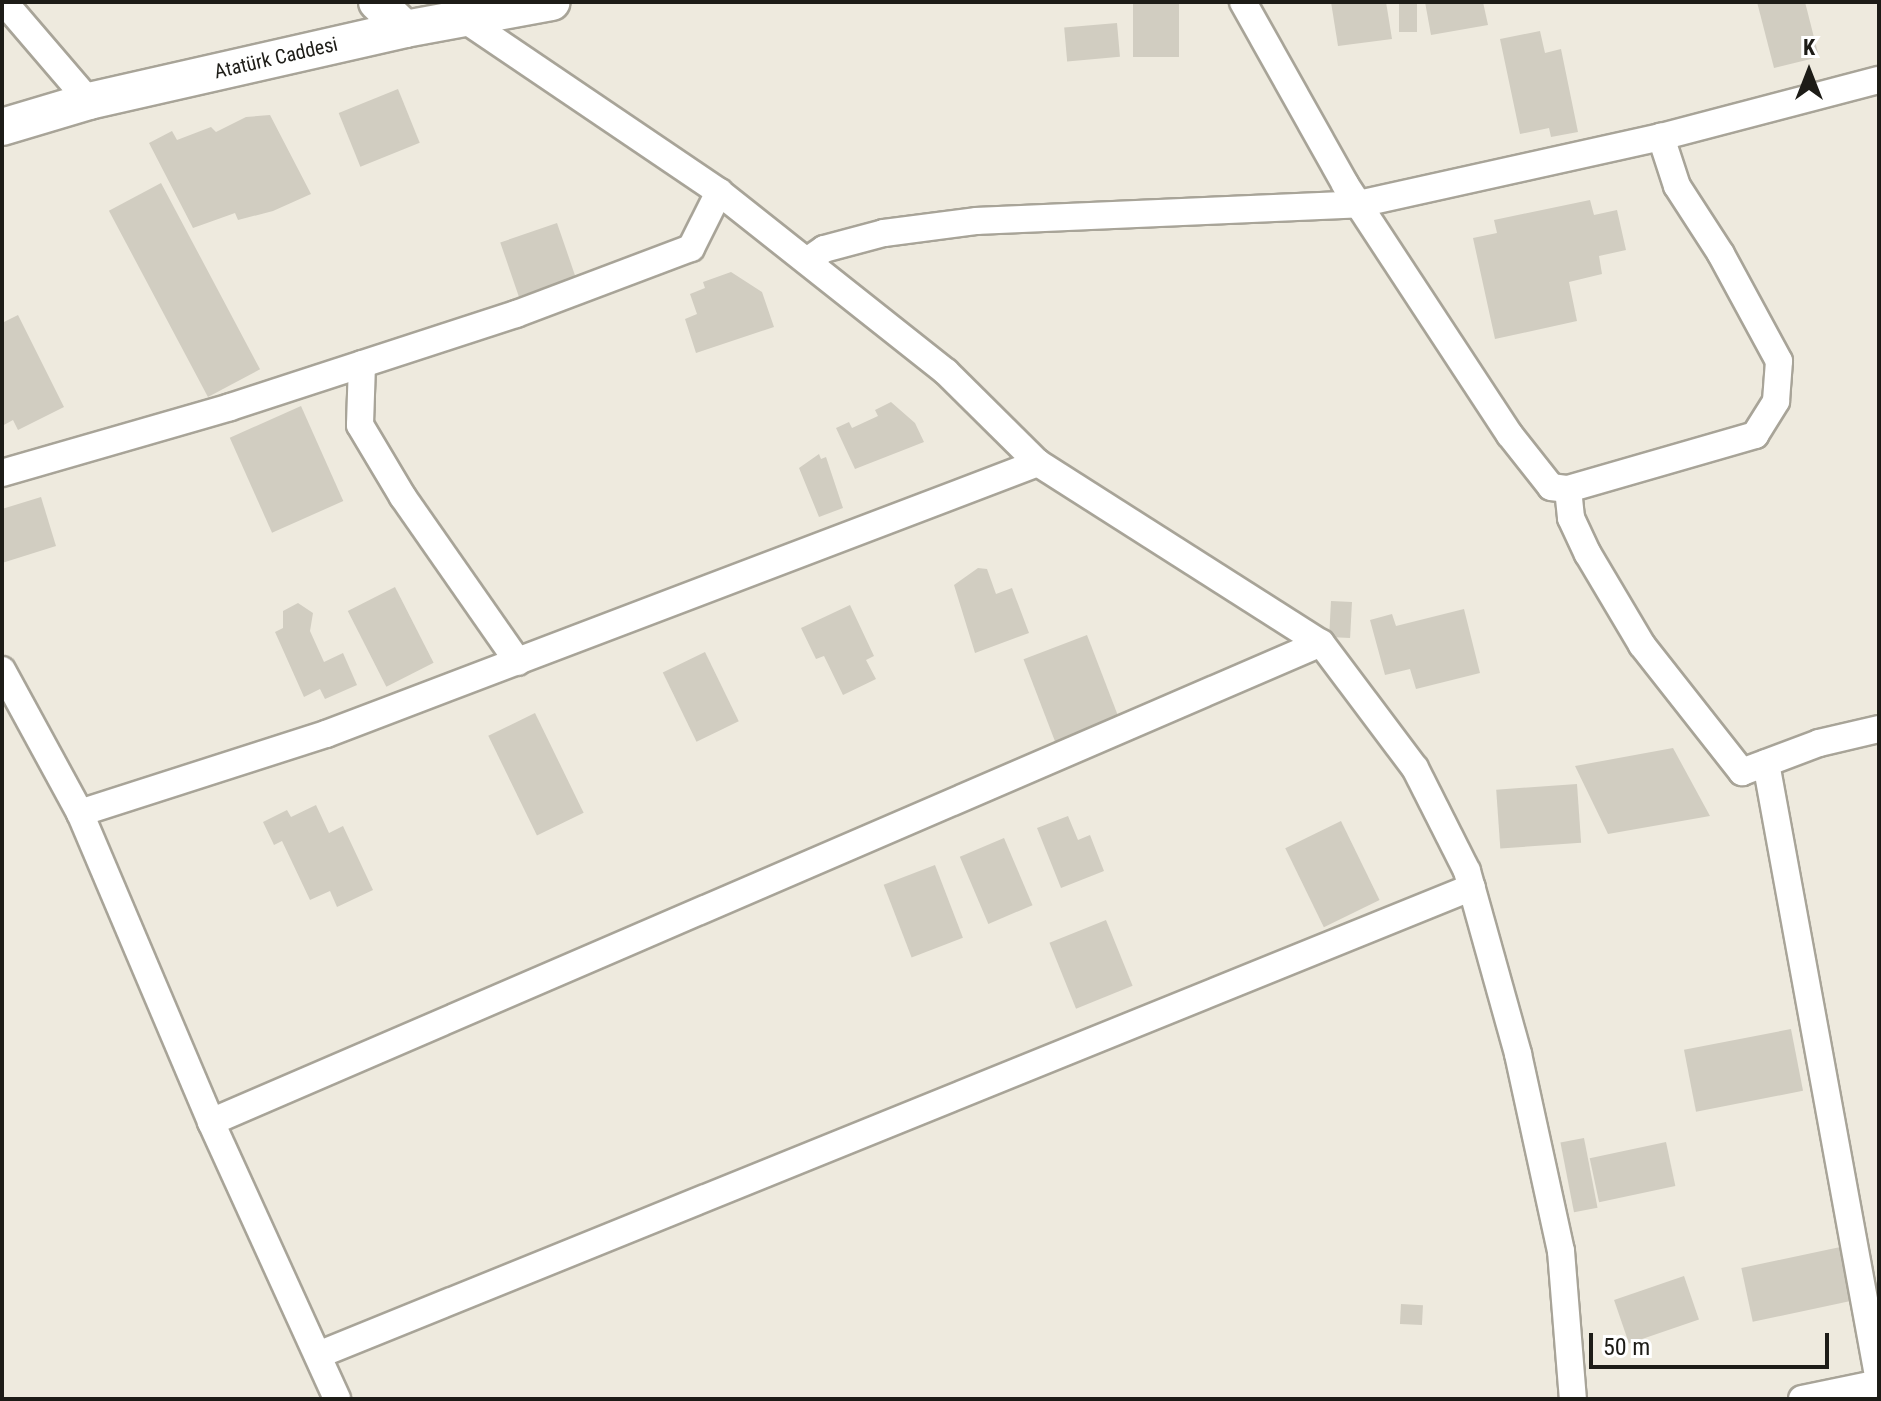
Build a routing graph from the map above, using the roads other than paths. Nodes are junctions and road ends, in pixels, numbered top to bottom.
1 (4, 2) edge
2 (377, 2) edge
3 (552, 2) edge
4 (1243, 2) edge
5 (461, 17) junction
6 (405, 29) junction
7 (1879, 80) edge
8 (89, 101) junction
9 (2, 127) edge
10 (1661, 137) junction
11 (719, 192) junction
12 (1359, 204) junction
13 (807, 261) junction
14 (362, 364) junction
15 (1038, 463) junction
16 (2, 473) edge
17 (1568, 489) junction
18 (1321, 643) junction
19 (518, 662) junction
20 (2, 670) edge
21 (1879, 729) edge
22 (1766, 763) junction
23 (80, 813) junction
24 (1472, 887) junction
25 (211, 1122) junction
26 (318, 1355) junction
27 (1879, 1382) edge
28 (337, 1399) edge
29 (1573, 1399) edge
30 (1802, 1399) edge

1 - 8 street
2 - 6 main road
3 - 5 main road, Atatürk Caddesi
4 - 12 street
5 - 6 main road, Atatürk Caddesi
5 - 11 street
6 - 8 main road, Atatürk Caddesi
7 - 10 street
8 - 9 main road, Atatürk Caddesi
10 - 12 street
10 - 17 street
11 - 13 street
11 - 14 street
12 - 13 street
12 - 17 street
13 - 15 street
14 - 16 street
14 - 19 street
15 - 18 street
15 - 19 street
17 - 22 street
18 - 24 street
18 - 25 street
19 - 23 street
20 - 23 street
21 - 22 street
22 - 27 street
23 - 25 street
24 - 26 street
24 - 29 street
25 - 26 street
26 - 28 street
27 - 30 street

